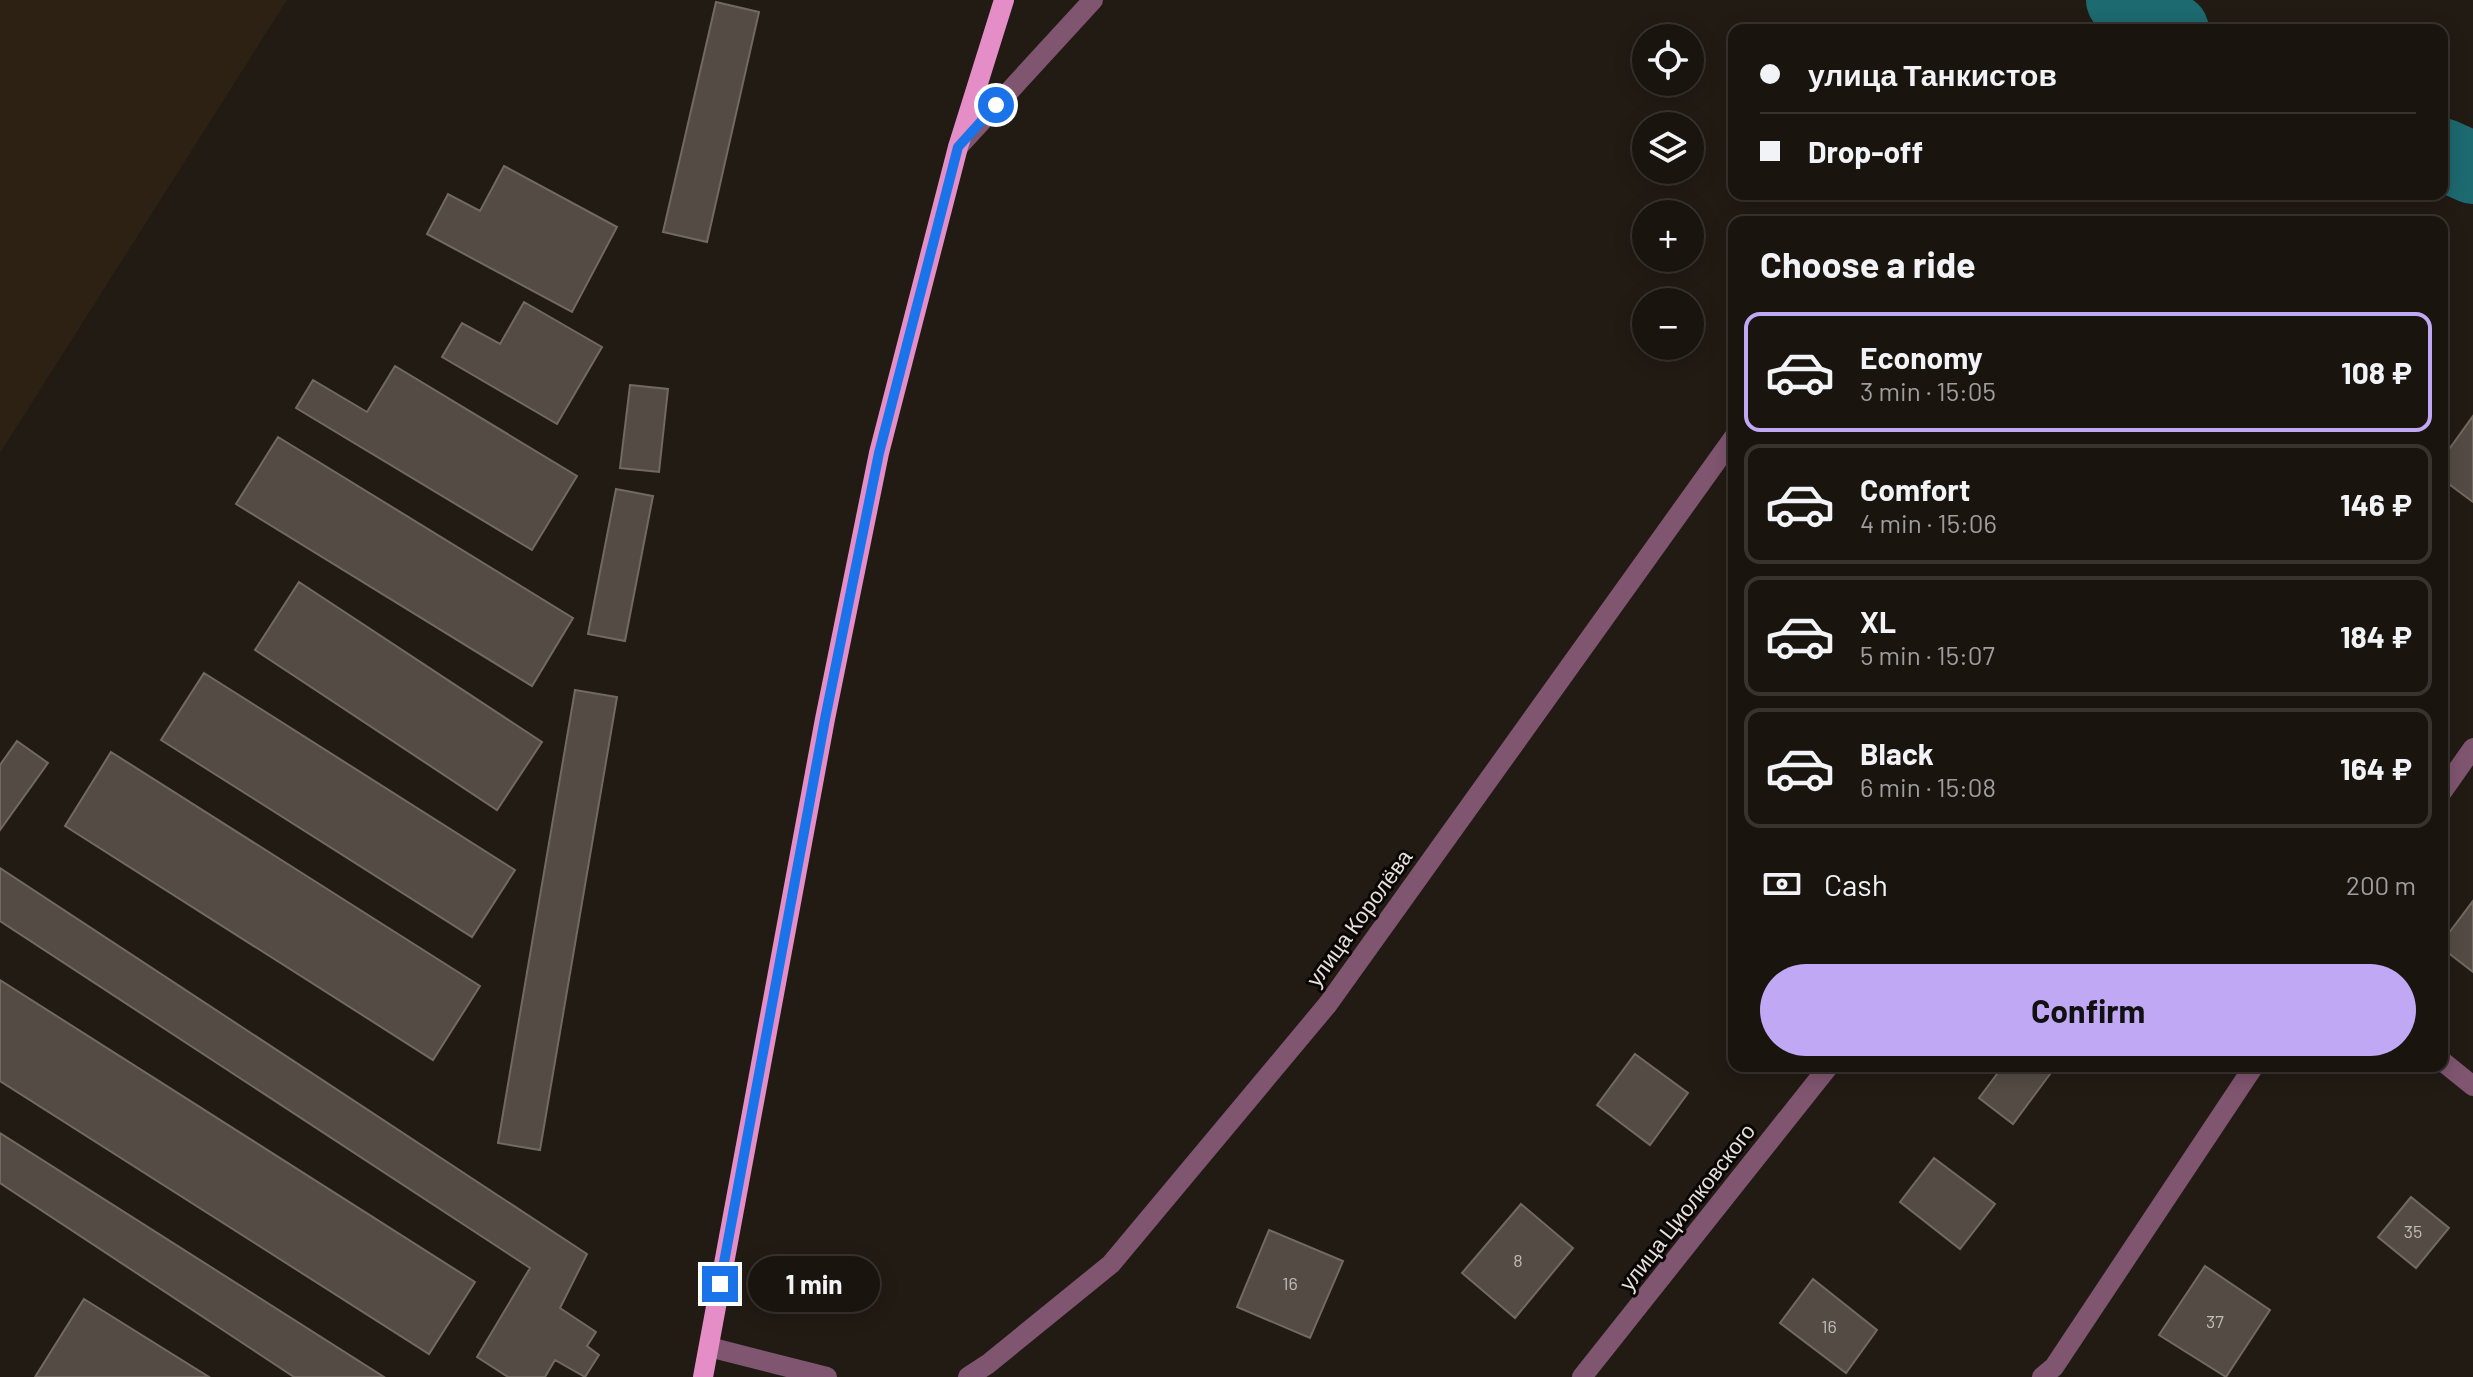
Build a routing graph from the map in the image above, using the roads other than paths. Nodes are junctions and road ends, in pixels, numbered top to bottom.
1 (1004, 0) edge
2 (1093, 0) edge
3 (958, 147) junction
4 (1728, 445) edge
5 (2473, 748) edge
6 (2448, 783) edge
7 (2448, 1066) edge
8 (1824, 1072) edge
9 (2250, 1072) edge
10 (2473, 1086) edge
11 (709, 1347) junction
12 (2054, 1374) edge
13 (703, 1377) edge
14 (827, 1377) edge
15 (968, 1377) edge
16 (1582, 1377) edge

1 - 3 main road
2 - 3 street
3 - 11 main road
4 - 15 street, улица Королёва
5 - 6 street
7 - 10 street
8 - 16 street, улица Циолковского
9 - 12 street
11 - 13 main road
11 - 14 street

